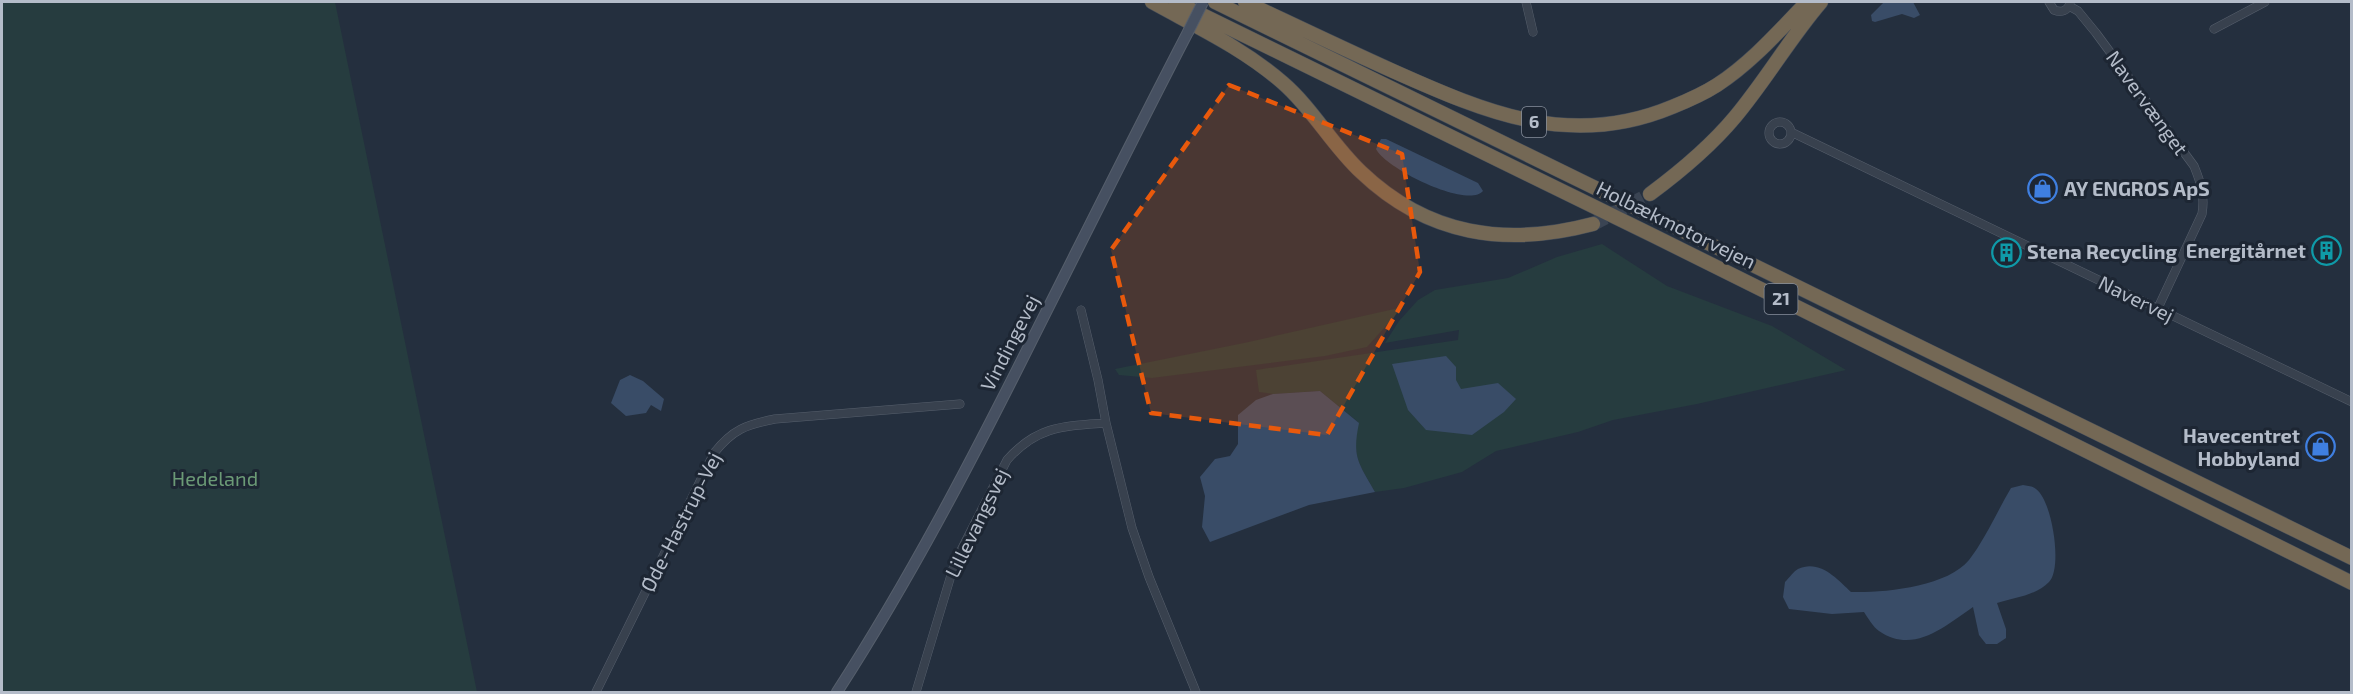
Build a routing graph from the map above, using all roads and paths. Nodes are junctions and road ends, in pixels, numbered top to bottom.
1 (1152, 2) edge
2 (1176, 2) edge
3 (1203, 2) edge
4 (1215, 2) edge
5 (1245, 2) edge
6 (1526, 2) edge
7 (1806, 2) edge
8 (1821, 2) edge
9 (2049, 2) edge
10 (2265, 2) edge
11 (2070, 4) edge
12 (2214, 30) dead end
13 (1533, 32) dead end
14 (1791, 132) dead end
15 (1650, 194) tunnel mouth
16 (1593, 224) tunnel mouth
17 (1081, 310) dead end
18 (2157, 310) junction
19 (2352, 402) edge
20 (960, 404) dead end
21 (1106, 423) junction
22 (2352, 558) edge
23 (2352, 583) edge
24 (596, 693) edge
25 (837, 693) edge
26 (916, 693) edge
27 (1196, 693) edge

1 - 16 highway
2 - 23 highway, Holbækmotorvejen / 21
3 - 25 main road, Vindingevej, bridge
4 - 22 highway, Holbækmotorvejen / 21
5 - 7 highway, 6
6 - 13 street
8 - 15 highway
9 - 11 street, Navervænget
10 - 12 street
11 - 18 street, Navervænget
14 - 18 street, Navervej
17 - 21 street
18 - 19 street, Navervej
20 - 24 street, Øde-Hastrup-Vej
21 - 26 street, Lillevangsvej
21 - 27 street

